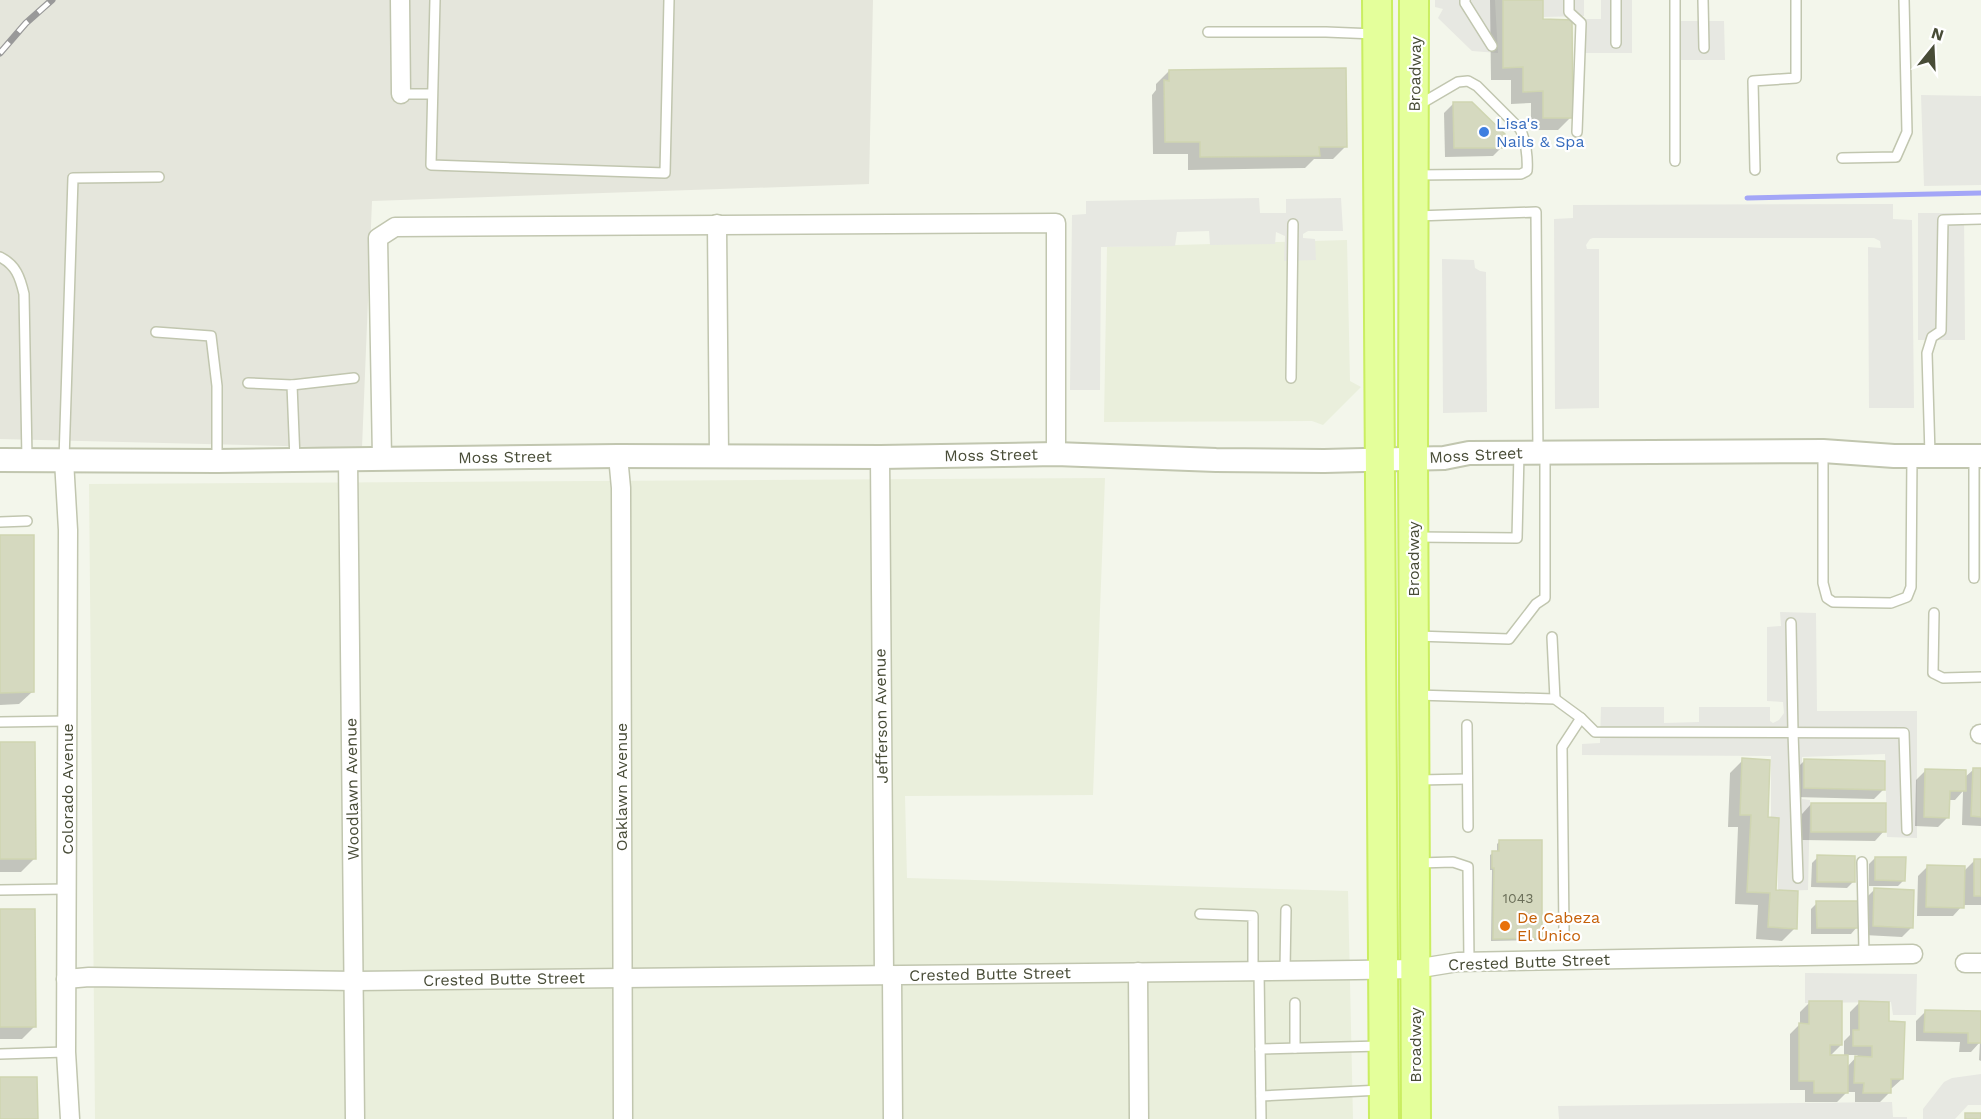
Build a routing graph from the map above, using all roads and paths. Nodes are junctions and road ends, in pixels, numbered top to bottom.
1 (400, 0) edge
2 (435, 0) edge
3 (669, 0) edge
4 (1377, 0) edge
5 (1414, 0) edge
6 (1465, 0) edge
7 (1569, 0) edge
8 (1616, 0) edge
9 (1675, 0) edge
10 (1703, 0) edge
11 (1796, 0) edge
12 (1904, 0) edge
13 (1208, 32) dead end
14 (1377, 34) junction
15 (1616, 43) dead end
16 (1492, 46) dead end
17 (1704, 48) dead end
18 (401, 94) joint
19 (432, 94) junction
20 (1414, 108) junction
21 (1577, 132) dead end
22 (1842, 158) dead end
23 (1675, 161) dead end
24 (1755, 170) dead end
25 (1413, 175) junction
26 (159, 177) dead end
27 (1413, 216) junction
28 (1981, 219) edge
29 (717, 224) junction
30 (1293, 224) dead end
31 (0, 257) edge
32 (156, 332) dead end
33 (354, 378) dead end
34 (1292, 378) dead end
35 (248, 383) dead end
36 (292, 385) junction
37 (1823, 451) junction
38 (1534, 453) junction
39 (1056, 454) junction
40 (618, 456) junction
41 (719, 456) junction
42 (1921, 456) junction
43 (1978, 456) edge
44 (880, 457) junction
45 (382, 458) junction
46 (1413, 458) junction
47 (348, 459) junction
48 (1380, 459) junction
49 (0, 460) edge
50 (64, 460) junction
51 (295, 460) junction
52 (27, 461) junction
53 (217, 461) junction
54 (27, 521) dead end
55 (0, 522) edge
56 (1413, 537) junction
57 (1974, 578) dead end
58 (1935, 613) dead end
59 (1791, 623) dead end
60 (1413, 636) junction
61 (1552, 637) dead end
62 (1981, 677) edge
63 (1414, 695) junction
64 (1555, 699) junction
65 (1581, 718) junction
66 (67, 721) junction
67 (0, 722) edge
68 (1467, 724) dead end
69 (1793, 732) junction
70 (1467, 779) junction
71 (1414, 780) junction
72 (1468, 827) dead end
73 (1907, 830) dead end
74 (1862, 862) dead end
75 (1414, 863) junction
76 (1798, 878) dead end
77 (67, 889) junction
78 (0, 890) edge
79 (1286, 910) dead end
80 (1200, 914) dead end
81 (1564, 931) dead end
82 (1864, 954) junction
83 (1912, 954) dead end
84 (1469, 962) junction
85 (1384, 969) junction
86 (1415, 969) junction
87 (1285, 970) junction
88 (1256, 971) junction
89 (1138, 972) junction
90 (888, 975) junction
91 (621, 978) junction
92 (66, 979) junction
93 (355, 981) junction
94 (1294, 1003) dead end
95 (1384, 1046) junction
96 (1295, 1048) junction
97 (1260, 1049) junction
98 (66, 1053) junction
99 (0, 1054) edge
100 (1384, 1089) junction
101 (1261, 1096) junction
102 (70, 1119) edge
103 (356, 1119) edge
104 (623, 1119) edge
105 (893, 1119) edge
106 (1139, 1119) edge
107 (1261, 1119) edge
108 (1384, 1119) edge
109 (1416, 1119) edge

1 - 18 street
2 - 19 lane
3 - 19 lane
4 - 14 main road, Broadway
5 - 20 main road, Broadway
6 - 16 lane
7 - 21 lane
8 - 15 lane
9 - 23 lane
10 - 17 lane
11 - 24 lane
12 - 22 lane
13 - 14 lane
14 - 48 main road, Broadway
18 - 19 lane
20 - 25 main road, Broadway
20 - 25 lane
25 - 27 main road, Broadway
26 - 50 lane
27 - 38 lane
27 - 46 main road, Broadway
28 - 42 lane
29 - 39 street
29 - 41 street
29 - 45 street
30 - 34 lane
31 - 52 lane
32 - 53 lane
33 - 36 lane
35 - 36 lane
36 - 51 lane
37 - 38 street, Moss Street
37 - 42 street, Moss Street
37 - 42 lane
38 - 46 street, Moss Street
38 - 56 lane
38 - 60 lane
39 - 44 street, Moss Street
39 - 48 street, Moss Street
40 - 41 street, Moss Street
40 - 45 street, Moss Street
40 - 91 street, Oaklawn Avenue
41 - 44 street, Moss Street
42 - 43 street, Moss Street
43 - 57 lane
44 - 90 street, Jefferson Avenue
45 - 47 street, Moss Street
46 - 48 street, Moss Street
46 - 56 main road, Broadway
47 - 51 street, Moss Street
47 - 93 street, Woodlawn Avenue
48 - 85 main road, Broadway
49 - 52 street, Moss Street
50 - 52 street, Moss Street
50 - 53 street, Moss Street
50 - 66 street, Colorado Avenue
51 - 53 street, Moss Street
54 - 55 lane
56 - 60 main road, Broadway
58 - 62 lane
59 - 69 lane
60 - 63 main road, Broadway
61 - 64 lane
63 - 64 lane
63 - 71 main road, Broadway
64 - 65 lane
65 - 69 lane
65 - 81 lane
66 - 67 lane
66 - 77 street, Colorado Avenue
68 - 70 lane
69 - 73 lane
69 - 76 lane
70 - 71 lane
70 - 72 lane
71 - 75 main road, Broadway
74 - 82 lane
75 - 84 lane
75 - 86 main road, Broadway
77 - 78 lane
77 - 92 street, Colorado Avenue
79 - 87 lane
80 - 88 lane
82 - 83 street, Crested Butte Street
82 - 84 street, Crested Butte Street
84 - 86 street, Crested Butte Street
85 - 86 street, Crested Butte Street
85 - 87 street, Crested Butte Street
85 - 95 main road, Broadway
86 - 109 main road, Broadway
87 - 88 street, Crested Butte Street
88 - 89 street, Crested Butte Street
88 - 97 lane
89 - 90 street, Crested Butte Street
89 - 106 street
90 - 91 street, Crested Butte Street
90 - 105 street, Jefferson Avenue
91 - 93 street, Crested Butte Street
91 - 104 street, Oaklawn Avenue
92 - 93 street, Crested Butte Street
92 - 98 street, Colorado Avenue
93 - 103 street, Woodlawn Avenue
94 - 96 lane
95 - 96 lane
95 - 100 main road, Broadway
96 - 97 lane
97 - 101 lane
98 - 99 lane
98 - 102 street, Colorado Avenue
100 - 101 lane
100 - 108 main road, Broadway
101 - 107 lane

